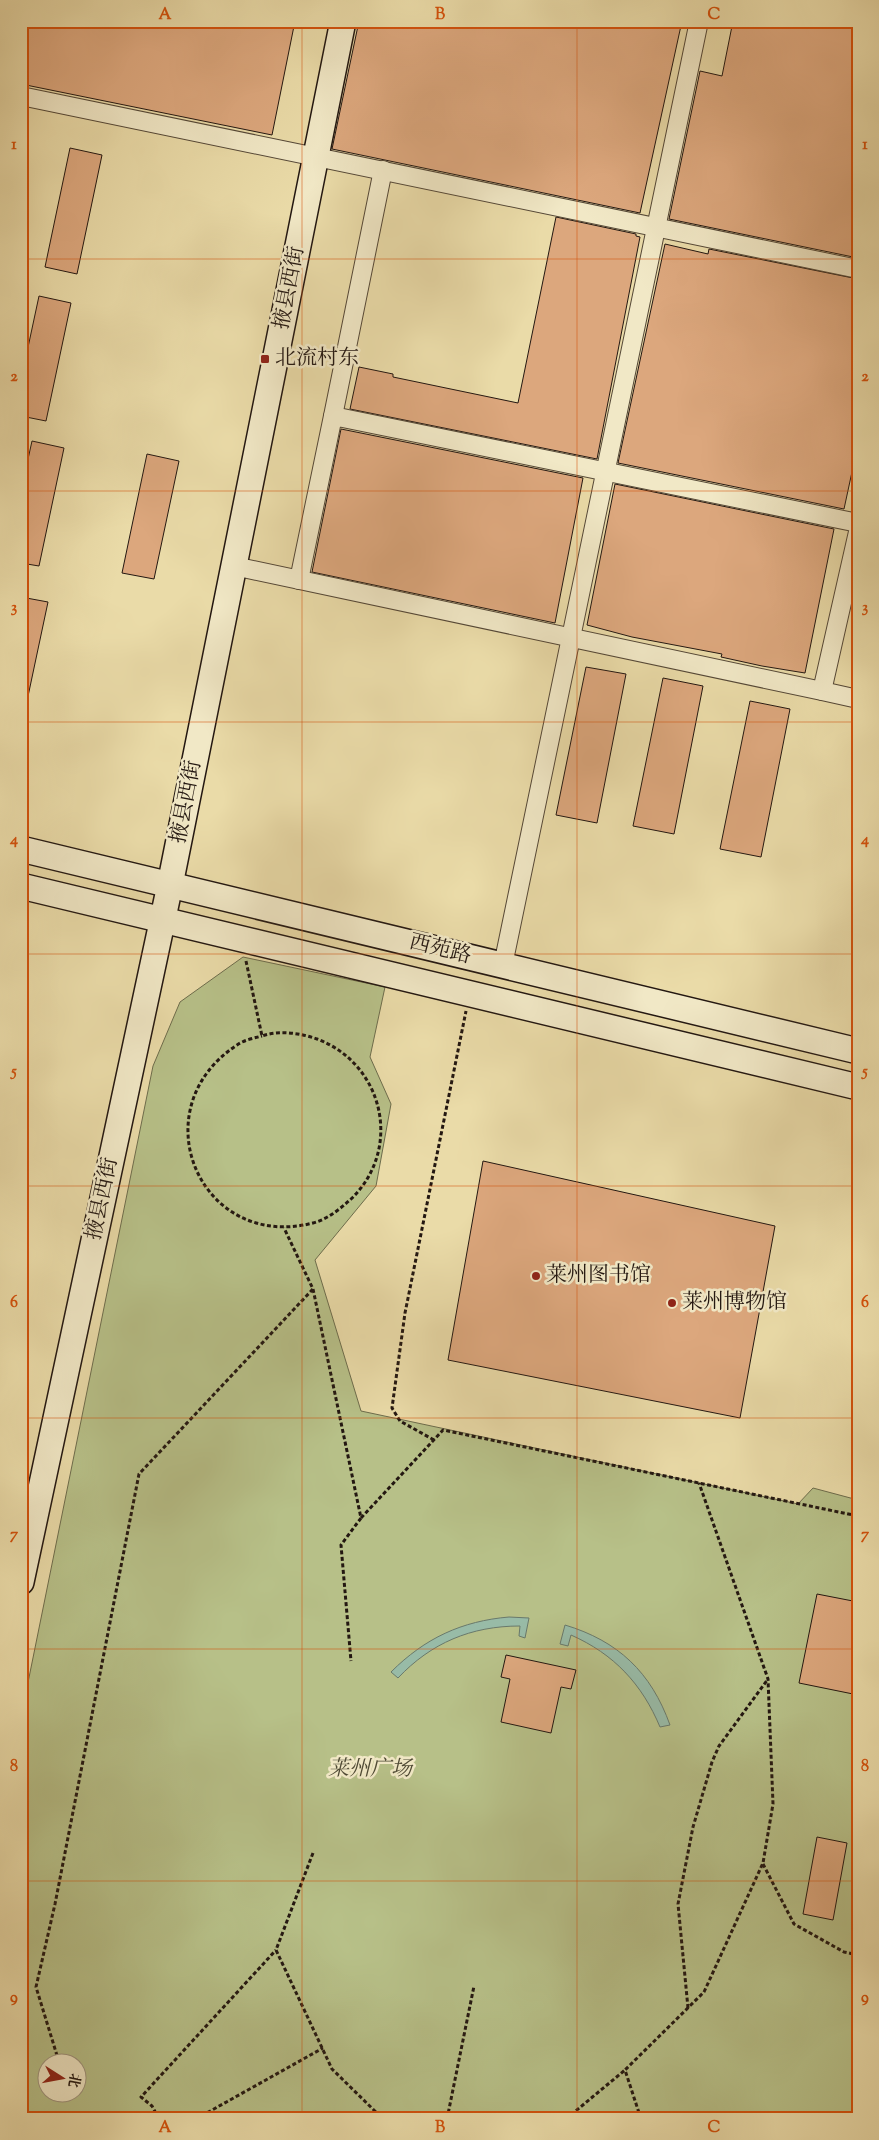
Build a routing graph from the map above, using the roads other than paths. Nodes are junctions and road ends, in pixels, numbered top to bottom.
1 (343, 21) edge
2 (700, 21) edge
3 (21, 96) edge
4 (316, 156) junction
5 (384, 170) junction
6 (656, 228) junction
7 (858, 269) edge
8 (333, 416) junction
9 (605, 472) junction
10 (858, 523) edge
11 (858, 532) edge
12 (234, 566) junction
13 (299, 580) junction
14 (570, 638) junction
15 (822, 691) junction
16 (858, 699) edge
17 (21, 849) edge
18 (170, 885) junction
19 (21, 886) edge
20 (163, 920) junction
21 (503, 965) junction
22 (858, 1050) edge
23 (858, 1087) edge
24 (21, 1582) edge

1 - 4 main road, 掖县西街
2 - 6 street
3 - 4 street
4 - 5 street
4 - 12 main road, 掖县西街
5 - 6 street
5 - 8 street
6 - 7 street
6 - 9 street
8 - 9 street
8 - 13 street
9 - 10 street
9 - 14 street
11 - 15 street
12 - 13 street
12 - 18 main road, 掖县西街
13 - 14 street
14 - 15 street
14 - 21 street
15 - 16 street
17 - 18 main road, 西苑路
18 - 20 main road, 掖县西街
18 - 21 main road, 西苑路
19 - 20 main road, 西苑路
20 - 23 main road, 西苑路
20 - 24 main road, 掖县西街
21 - 22 main road, 西苑路

